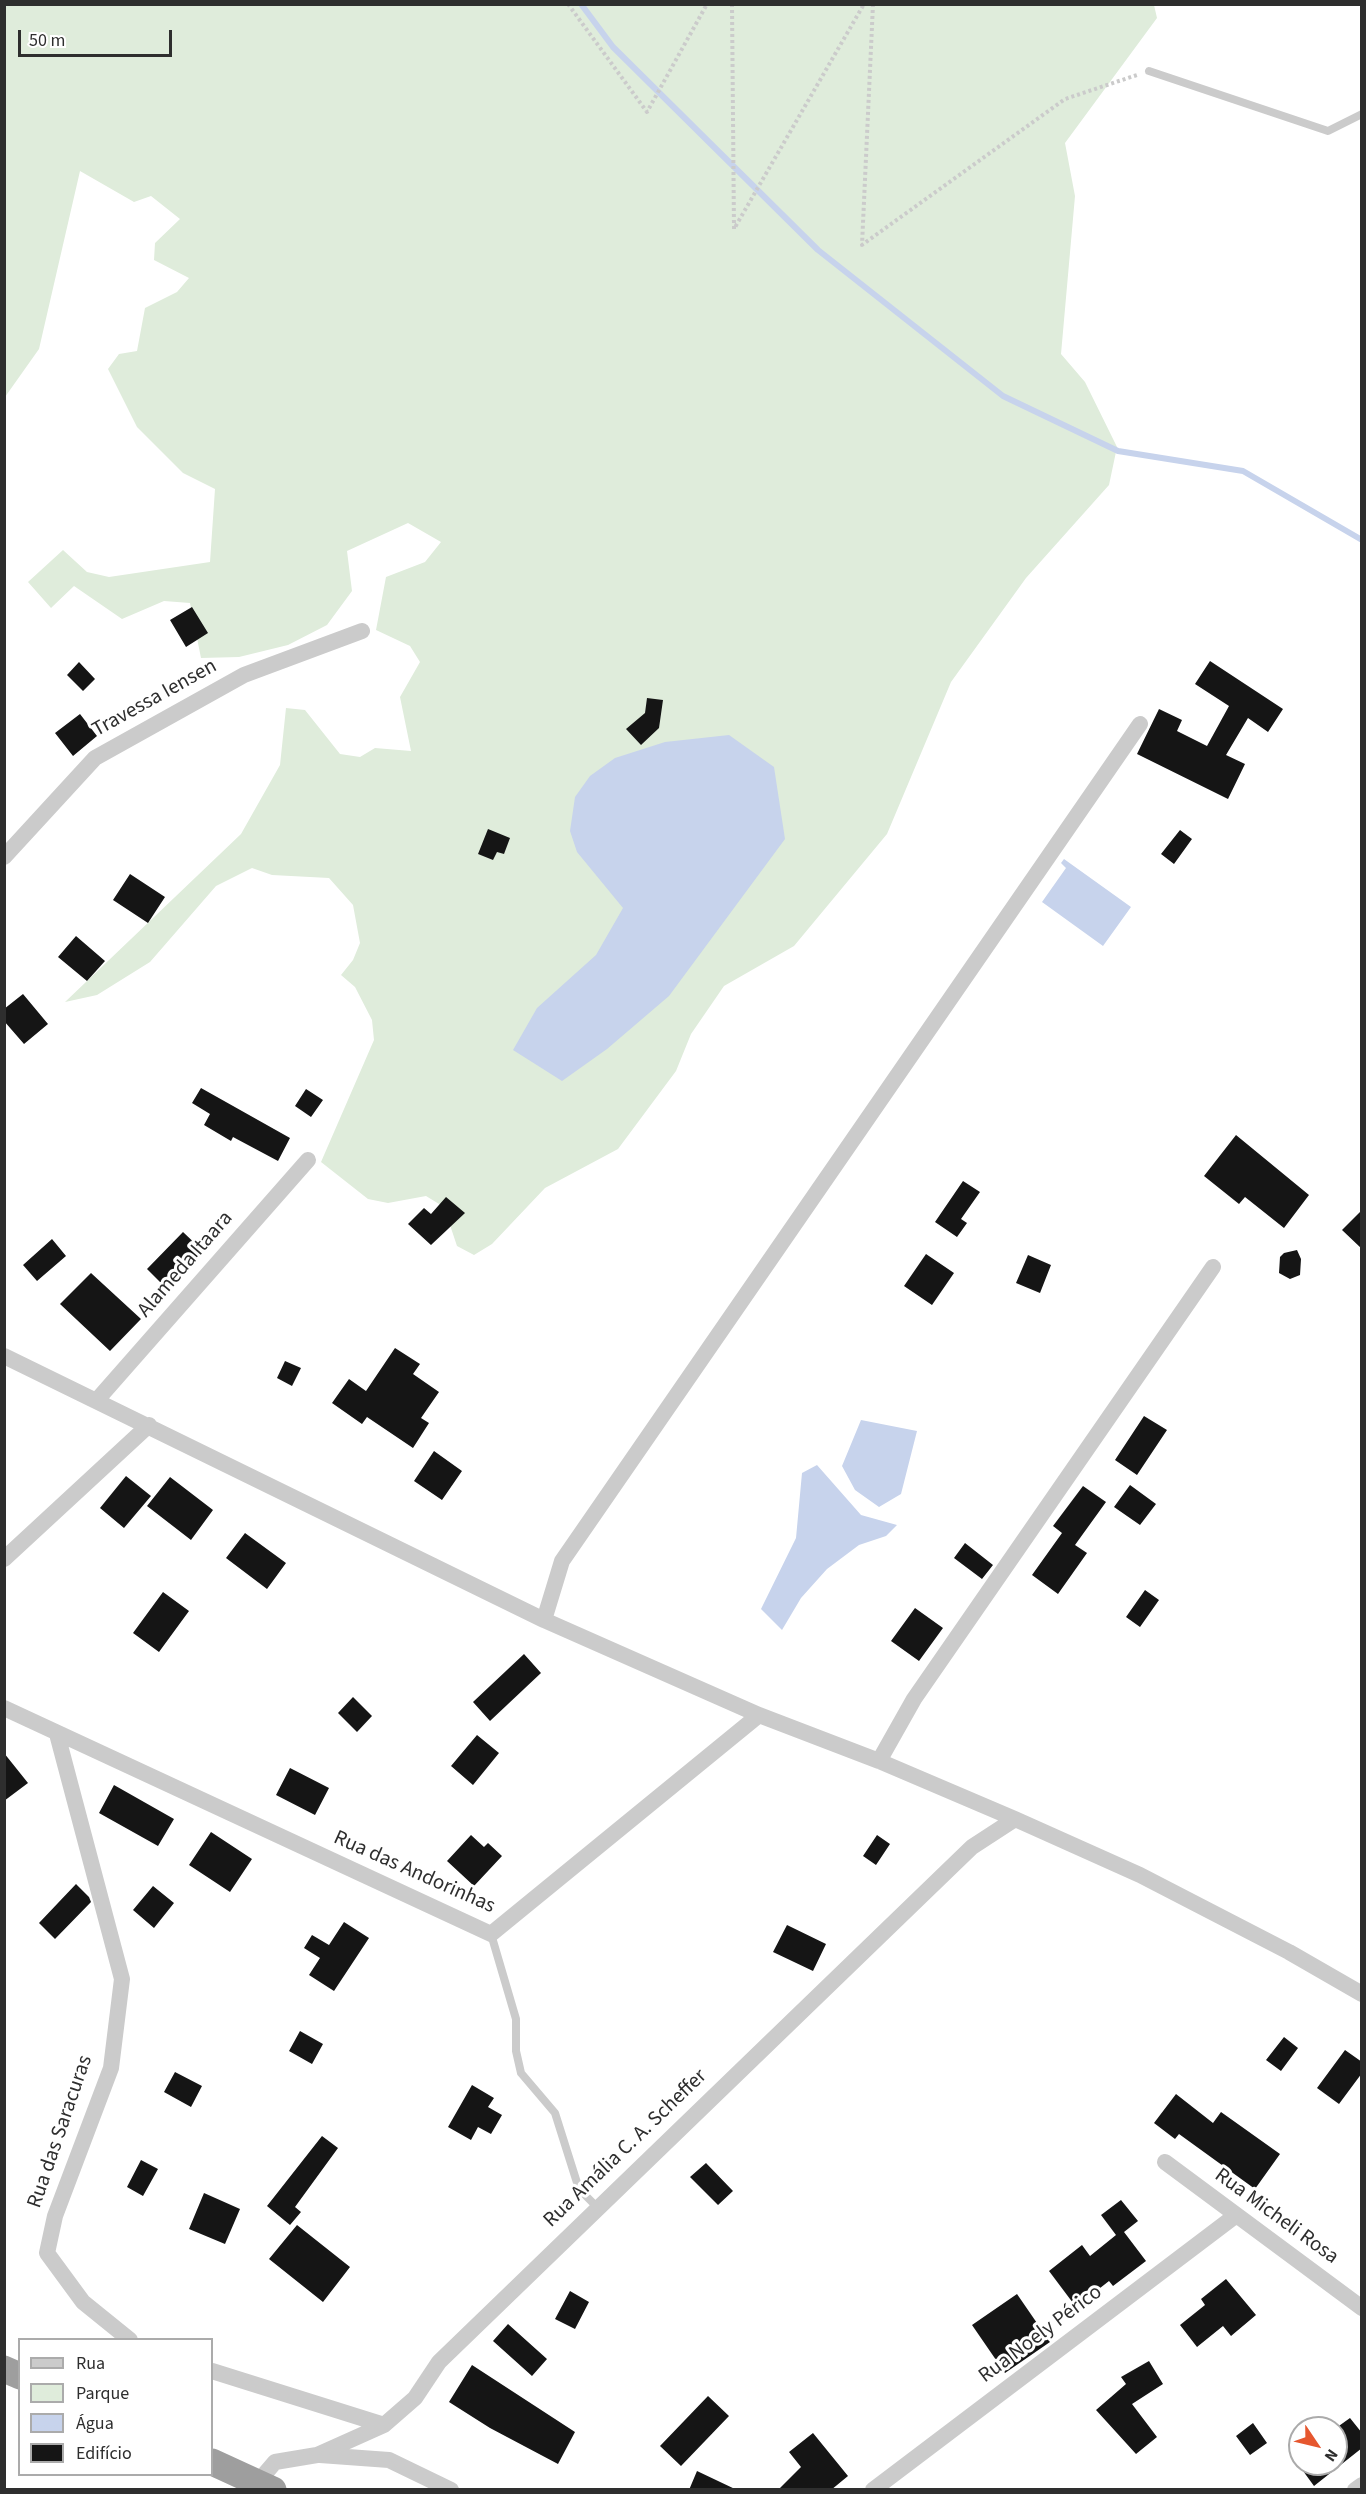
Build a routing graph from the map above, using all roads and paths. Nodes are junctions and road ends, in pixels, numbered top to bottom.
1 (568, 4) edge
2 (707, 4) edge
3 (732, 4) edge
4 (864, 4) edge
5 (873, 4) edge
6 (1149, 70) joint
7 (1362, 114) edge
8 (362, 631) dead end
9 (1140, 724) dead end
10 (4, 857) edge
11 (308, 1160) dead end
12 (1213, 1267) dead end
13 (4, 1356) edge
14 (97, 1400) junction
15 (149, 1425) junction
16 (4, 1559) edge
17 (544, 1620) junction
18 (4, 1708) edge
19 (759, 1714) junction
20 (57, 1734) junction
21 (879, 1761) junction
22 (1015, 1819) junction
23 (491, 1934) junction
24 (1362, 1994) edge
25 (1165, 2162) dead end
26 (598, 2208) junction
27 (1235, 2216) junction
28 (1362, 2308) edge
29 (127, 2338) edge
30 (4, 2369) edge
31 (213, 2371) edge
32 (18, 2375) edge
33 (384, 2425) junction
34 (317, 2455) junction
35 (213, 2462) edge
36 (1362, 2485) edge
37 (265, 2486) edge
38 (451, 2490) edge
39 (873, 2490) edge
40 (1355, 2490) edge

1 - 2 path
3 - 4 path
5 - 6 path
6 - 7 lane
8 - 10 street, Travessa Iensen
9 - 17 street
11 - 14 street, Alameda Itaara
12 - 21 street
13 - 14 street
14 - 15 street
15 - 16 street
15 - 17 street
17 - 19 street
18 - 20 street, Rua das Andorinhas
19 - 21 street
19 - 23 street, Rua das Andorinhas
20 - 23 street, Rua das Andorinhas
20 - 29 street, Rua das Saracuras
21 - 22 street
22 - 24 street
22 - 26 street, Rua Amália C. A. Scheffer
23 - 26 lane
25 - 27 street, Rua Micheli Rosa
26 - 33 street, Rua Amália C. A. Scheffer
27 - 28 street, Rua Micheli Rosa
27 - 39 street, Rua Noely Périco
30 - 32 highway
31 - 33 street
33 - 34 street, Rua Amália C. A. Scheffer
34 - 37 street, Rua Amália C. A. Scheffer
34 - 38 street
35 - 37 highway
36 - 40 street

